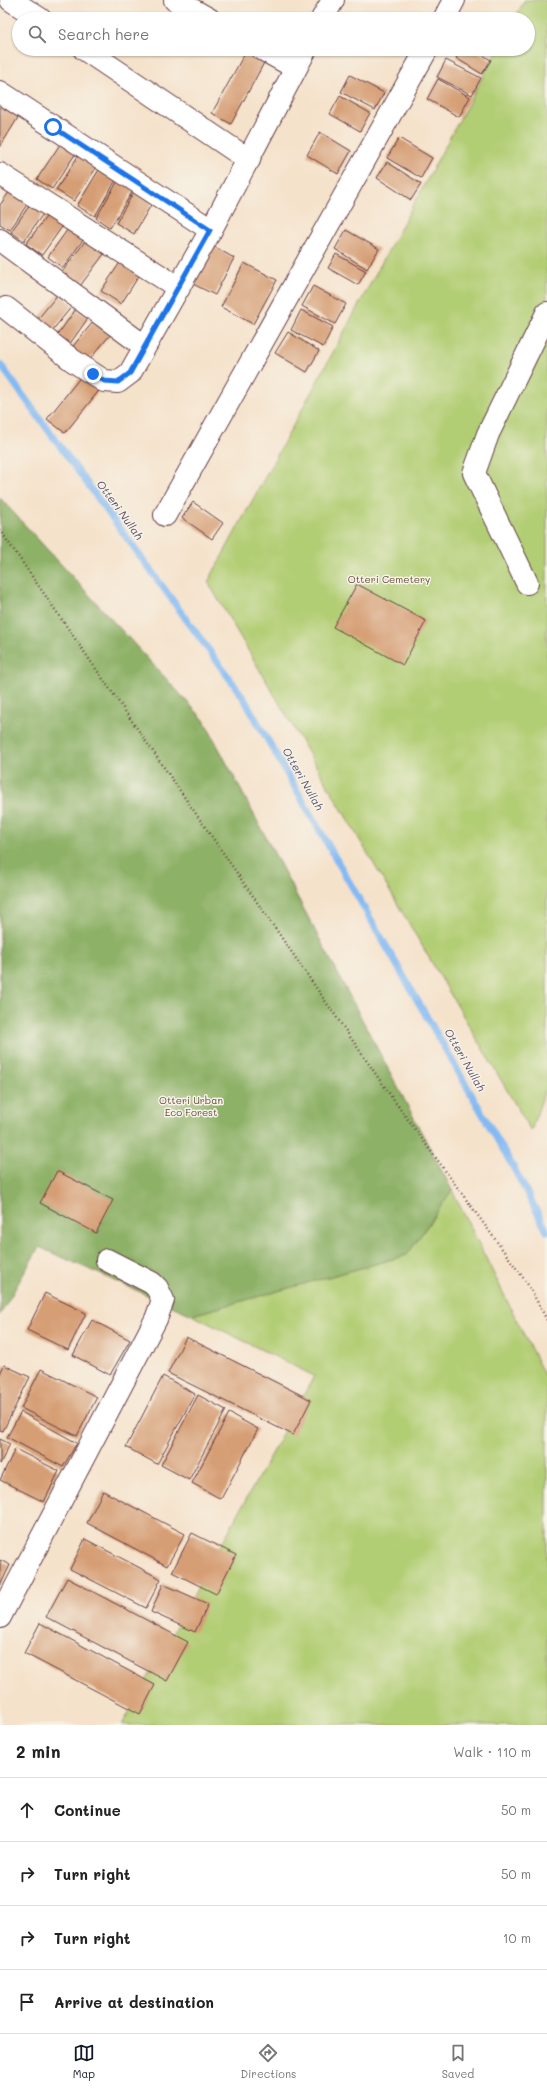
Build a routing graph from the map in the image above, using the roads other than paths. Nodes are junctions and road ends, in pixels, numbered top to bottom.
1 (11, 0) edge
2 (175, 0) edge
3 (333, 0) edge
4 (454, 0) edge
5 (29, 12) edge
6 (196, 12) edge
7 (326, 12) edge
8 (448, 12) edge
9 (94, 56) edge
10 (275, 56) edge
11 (302, 56) edge
12 (423, 56) edge
13 (296, 68) junction
14 (0, 92) edge
15 (249, 160) junction
16 (0, 174) edge
17 (210, 230) junction
18 (0, 240) edge
19 (178, 288) junction
20 (6, 308) dead end
21 (547, 313) edge
22 (144, 346) junction
23 (165, 515) dead end
24 (527, 583) dead end
25 (108, 1260) dead end
26 (0, 1617) edge

1 - 5 street
2 - 6 street
3 - 7 street
4 - 8 street
9 - 15 street
10 - 13 street
11 - 13 street
12 - 23 street
13 - 15 street
14 - 17 street
15 - 17 street
16 - 19 street
17 - 19 street
18 - 22 street
19 - 22 street
20 - 22 street
21 - 24 street
25 - 26 street

